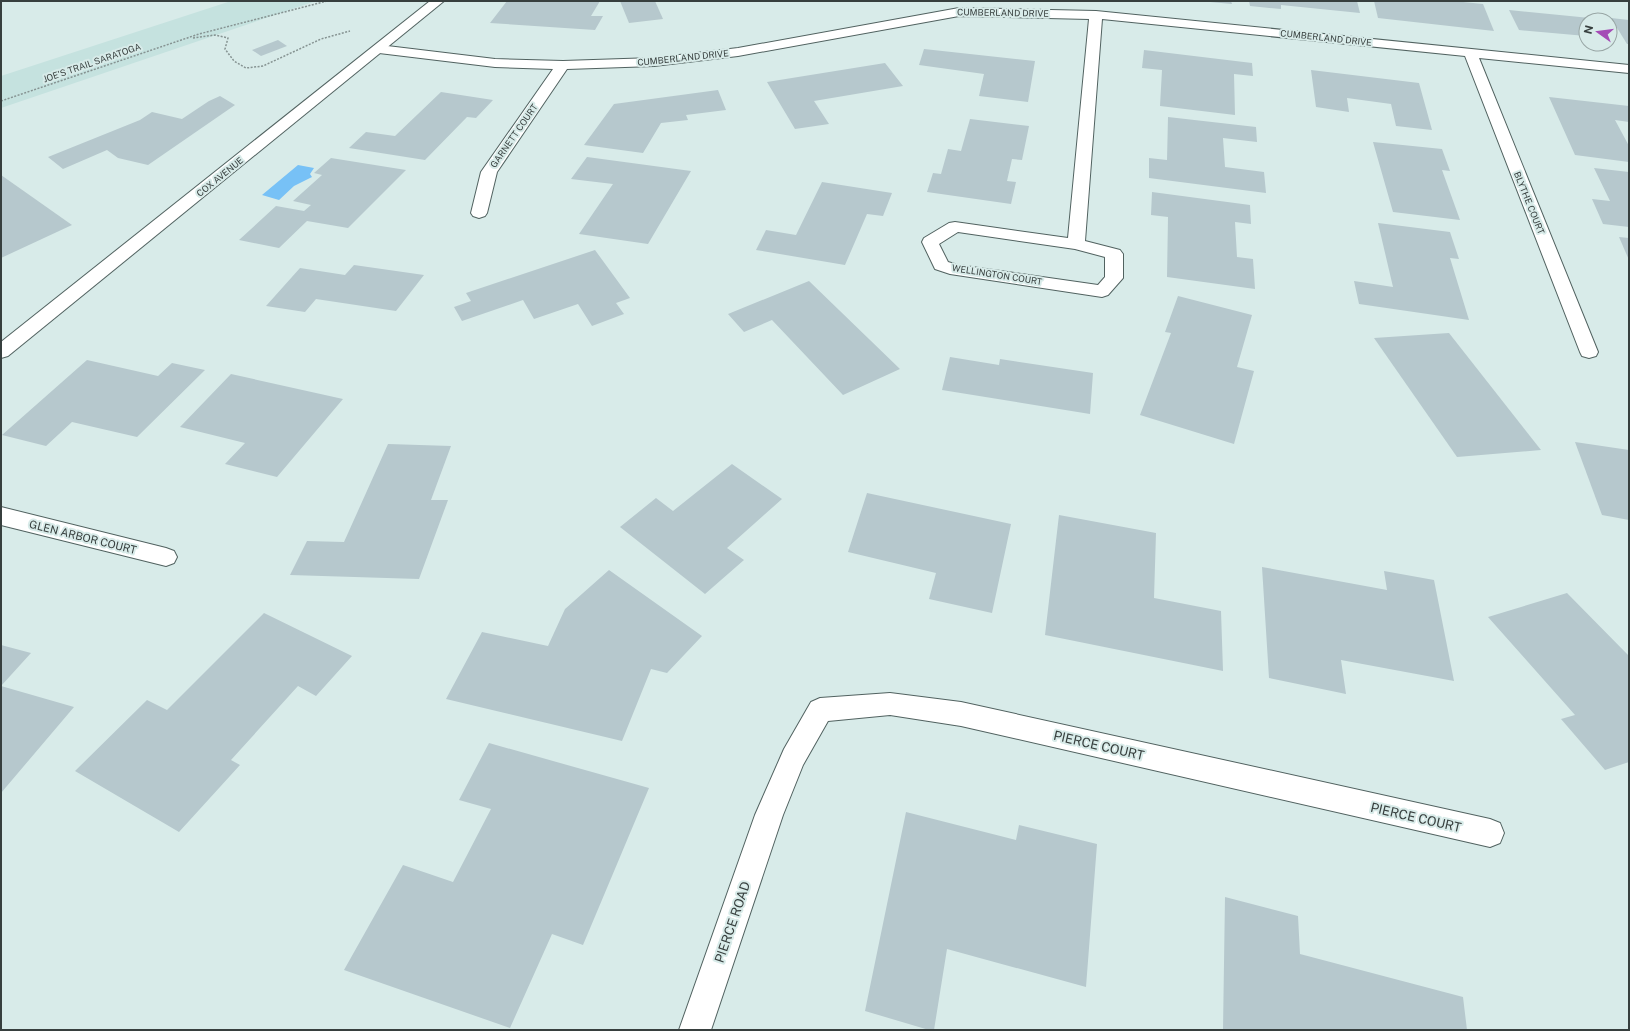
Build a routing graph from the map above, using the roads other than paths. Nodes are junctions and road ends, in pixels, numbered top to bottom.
1 (438, 1) edge
2 (1096, 15) junction
3 (379, 49) junction
4 (1470, 53) junction
5 (563, 65) junction
6 (1629, 69) edge
7 (479, 213) dead end
8 (1076, 244) junction
9 (1, 352) edge
10 (1589, 352) dead end
11 (1, 516) edge
12 (166, 557) dead end
13 (769, 815) joint
14 (1490, 833) dead end
15 (695, 1030) edge

1 - 3 street, COX AVENUE
2 - 4 street, CUMBERLAND DRIVE
2 - 5 street, CUMBERLAND DRIVE
2 - 8 street
3 - 5 street, CUMBERLAND DRIVE
3 - 9 street, COX AVENUE
4 - 6 street, CUMBERLAND DRIVE
4 - 10 street, BLYTHE COURT
5 - 7 street, GARNETT COURT
8 - 8 street, WELLINGTON COURT
11 - 12 street, GLEN ARBOR COURT
13 - 14 street, PIERCE COURT
13 - 15 street, PIERCE ROAD

